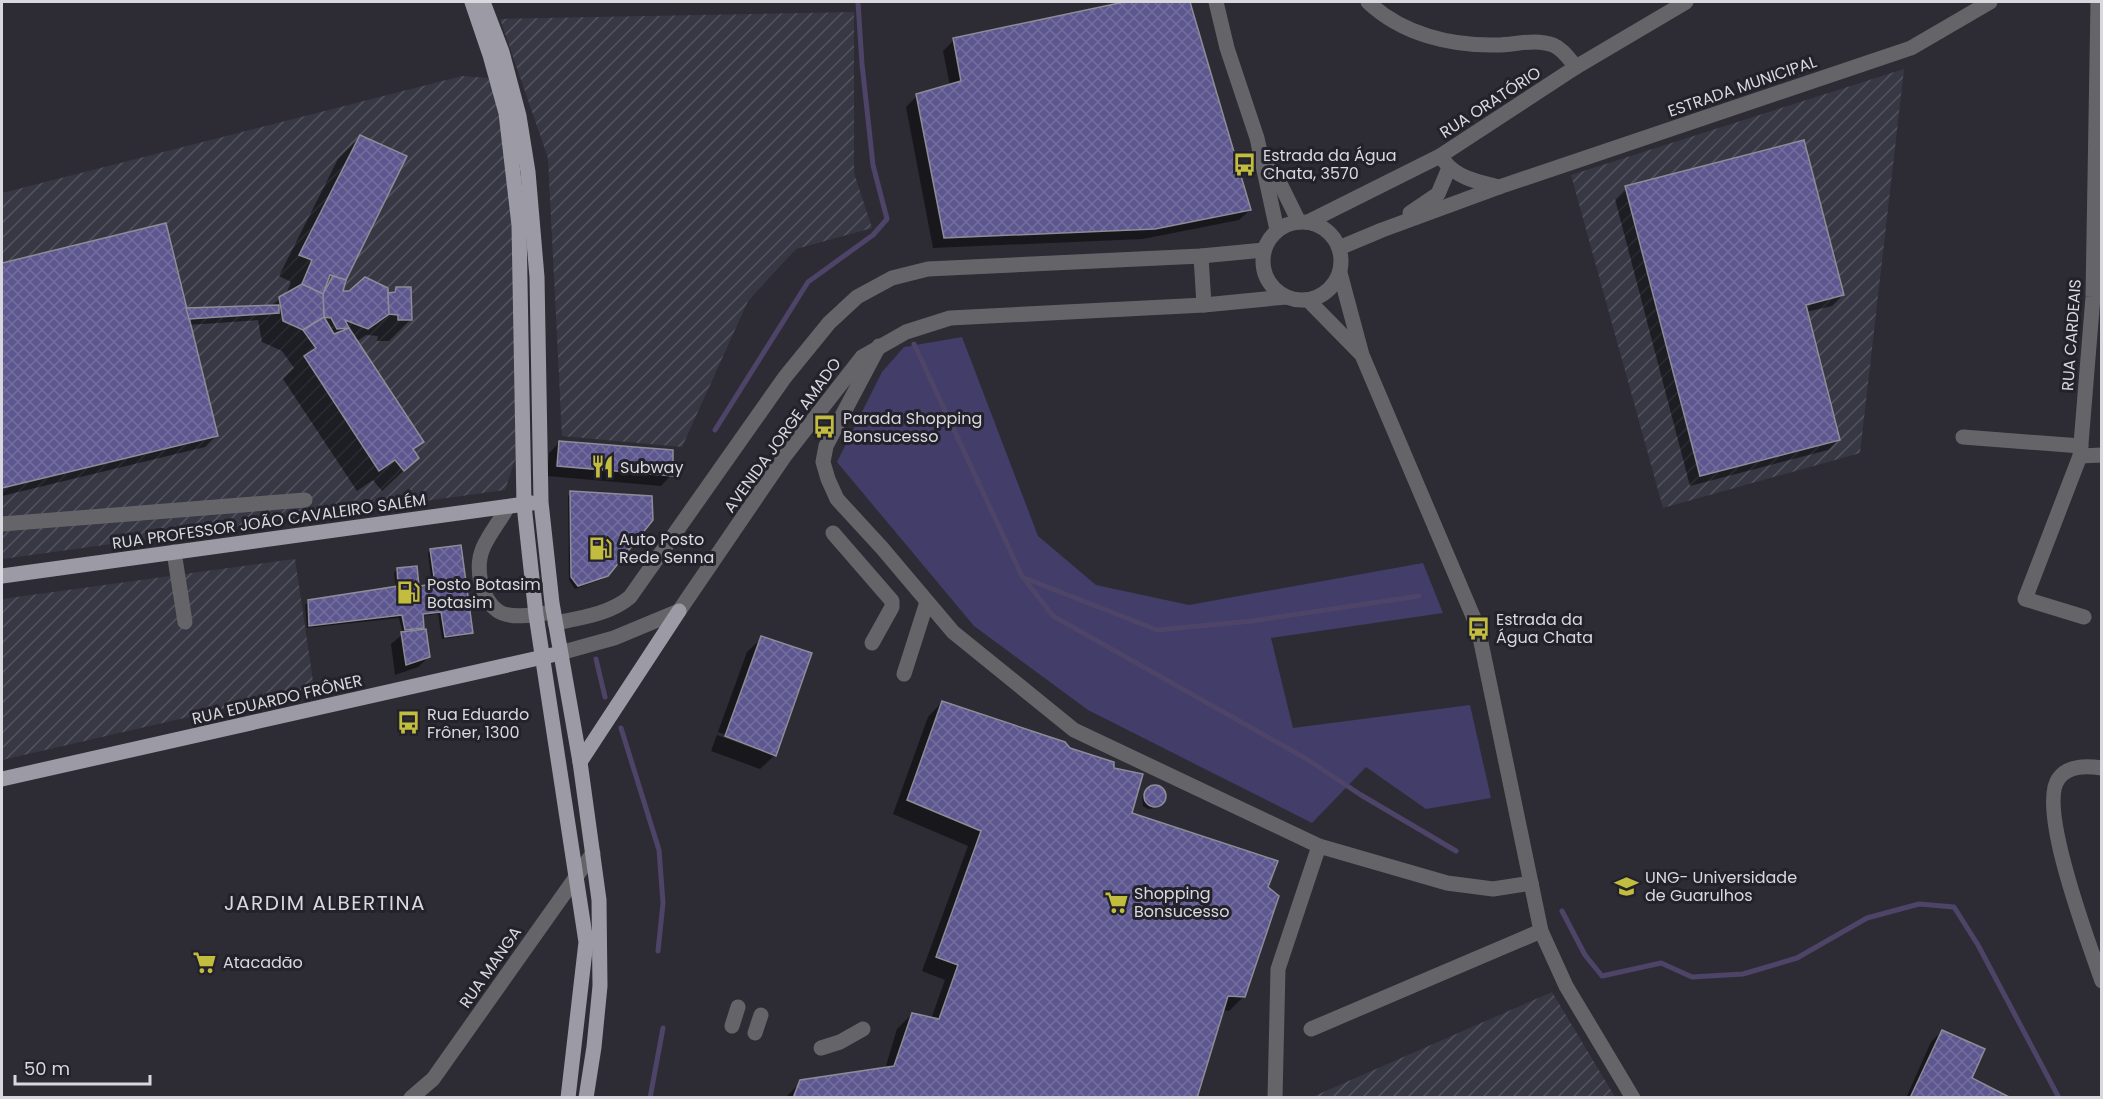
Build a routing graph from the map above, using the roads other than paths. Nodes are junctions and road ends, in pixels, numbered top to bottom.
1 (472, 2) edge
2 (483, 2) edge
3 (1216, 2) edge
4 (1368, 2) edge
5 (1686, 2) edge
6 (1990, 2) edge
7 (2098, 2) edge
8 (1576, 67) junction
9 (1257, 138) junction
10 (2098, 139) edge
11 (1445, 162) junction
12 (1499, 187) junction
13 (1303, 222) junction
14 (1277, 230) junction
15 (1382, 230) junction
16 (1339, 248) junction
17 (1264, 250) junction
18 (1202, 256) junction
19 (1340, 273) junction
20 (1286, 297) junction
21 (2097, 297) edge
22 (1308, 300) junction
23 (1204, 305) junction
24 (879, 346) junction
25 (1362, 355) junction
26 (1963, 437) dead end
27 (2081, 451) junction
28 (2102, 455) edge
29 (304, 500) dead end
30 (541, 502) junction
31 (524, 505) junction
32 (507, 508) junction
33 (2, 524) edge
34 (833, 533) dead end
35 (174, 552) junction
36 (2, 576) edge
37 (927, 602) junction
38 (679, 611) junction
39 (536, 615) junction
40 (554, 617) junction
41 (2084, 617) dead end
42 (185, 622) dead end
43 (872, 643) dead end
44 (560, 653) junction
45 (543, 657) junction
46 (904, 674) dead end
47 (580, 762) junction
48 (2102, 768) edge
49 (2, 779) edge
50 (1319, 846) junction
51 (593, 853) junction
52 (576, 876) junction
53 (1531, 883) junction
54 (1541, 931) junction
55 (2102, 981) edge
56 (738, 1007) dead end
57 (761, 1015) dead end
58 (732, 1026) dead end
59 (863, 1029) dead end
60 (1311, 1029) dead end
61 (755, 1034) dead end
62 (821, 1048) dead end
63 (433, 1079) junction
64 (411, 1098) edge
65 (429, 1098) edge
66 (568, 1098) edge
67 (586, 1098) edge
68 (1275, 1098) edge
69 (1633, 1098) edge

1 - 31 main road
2 - 30 main road
3 - 9 street
4 - 8 street
5 - 8 street, RUA ORATÓRIO
6 - 12 street, ESTRADA MUNICIPAL
7 - 10 street, RUA CARDEAIS
8 - 11 street, RUA ORATÓRIO
9 - 13 street
9 - 14 street
10 - 21 street, RUA CARDEAIS
11 - 12 street
11 - 13 street, RUA ORATÓRIO
11 - 15 street
12 - 15 street, ESTRADA MUNICIPAL
13 - 14 street
13 - 16 street
14 - 17 street
15 - 16 street, ESTRADA MUNICIPAL
16 - 19 street
17 - 18 street, AVENIDA JORGE AMADO
17 - 20 street
18 - 23 street
18 - 40 street, AVENIDA JORGE AMADO
19 - 22 street
19 - 25 street
20 - 22 street
20 - 23 street, AVENIDA JORGE AMADO
21 - 27 street, RUA CARDEAIS
22 - 25 street
23 - 24 street, AVENIDA JORGE AMADO
24 - 37 street
24 - 38 street, AVENIDA JORGE AMADO
25 - 53 street
26 - 27 street
27 - 28 street
27 - 41 street, RUA CARDEAIS
29 - 33 street
30 - 31 main road, RUA PROFESSOR JOÃO CAVALEIRO SALÉM
30 - 40 main road
31 - 32 main road, RUA PROFESSOR JOÃO CAVALEIRO SALÉM
31 - 39 main road
32 - 35 main road, RUA PROFESSOR JOÃO CAVALEIRO SALÉM
32 - 39 street, AVENIDA JORGE AMADO
34 - 43 street
35 - 36 main road, RUA PROFESSOR JOÃO CAVALEIRO SALÉM
35 - 42 street
37 - 46 street
37 - 50 street
38 - 44 street
38 - 47 main road
39 - 40 street, AVENIDA JORGE AMADO
39 - 45 main road
40 - 44 main road
44 - 45 main road, RUA EDUARDO FRÔNER
44 - 47 main road
45 - 49 main road, RUA EDUARDO FRÔNER
45 - 52 main road
47 - 51 main road
48 - 55 street
50 - 53 street
50 - 68 street
51 - 52 street, RUA MANGA
51 - 67 main road
52 - 63 street, RUA MANGA
52 - 66 main road
53 - 54 street
54 - 60 street
54 - 69 street
56 - 58 street
57 - 61 street
59 - 62 street
63 - 64 street, RUA MANGA
63 - 65 street

